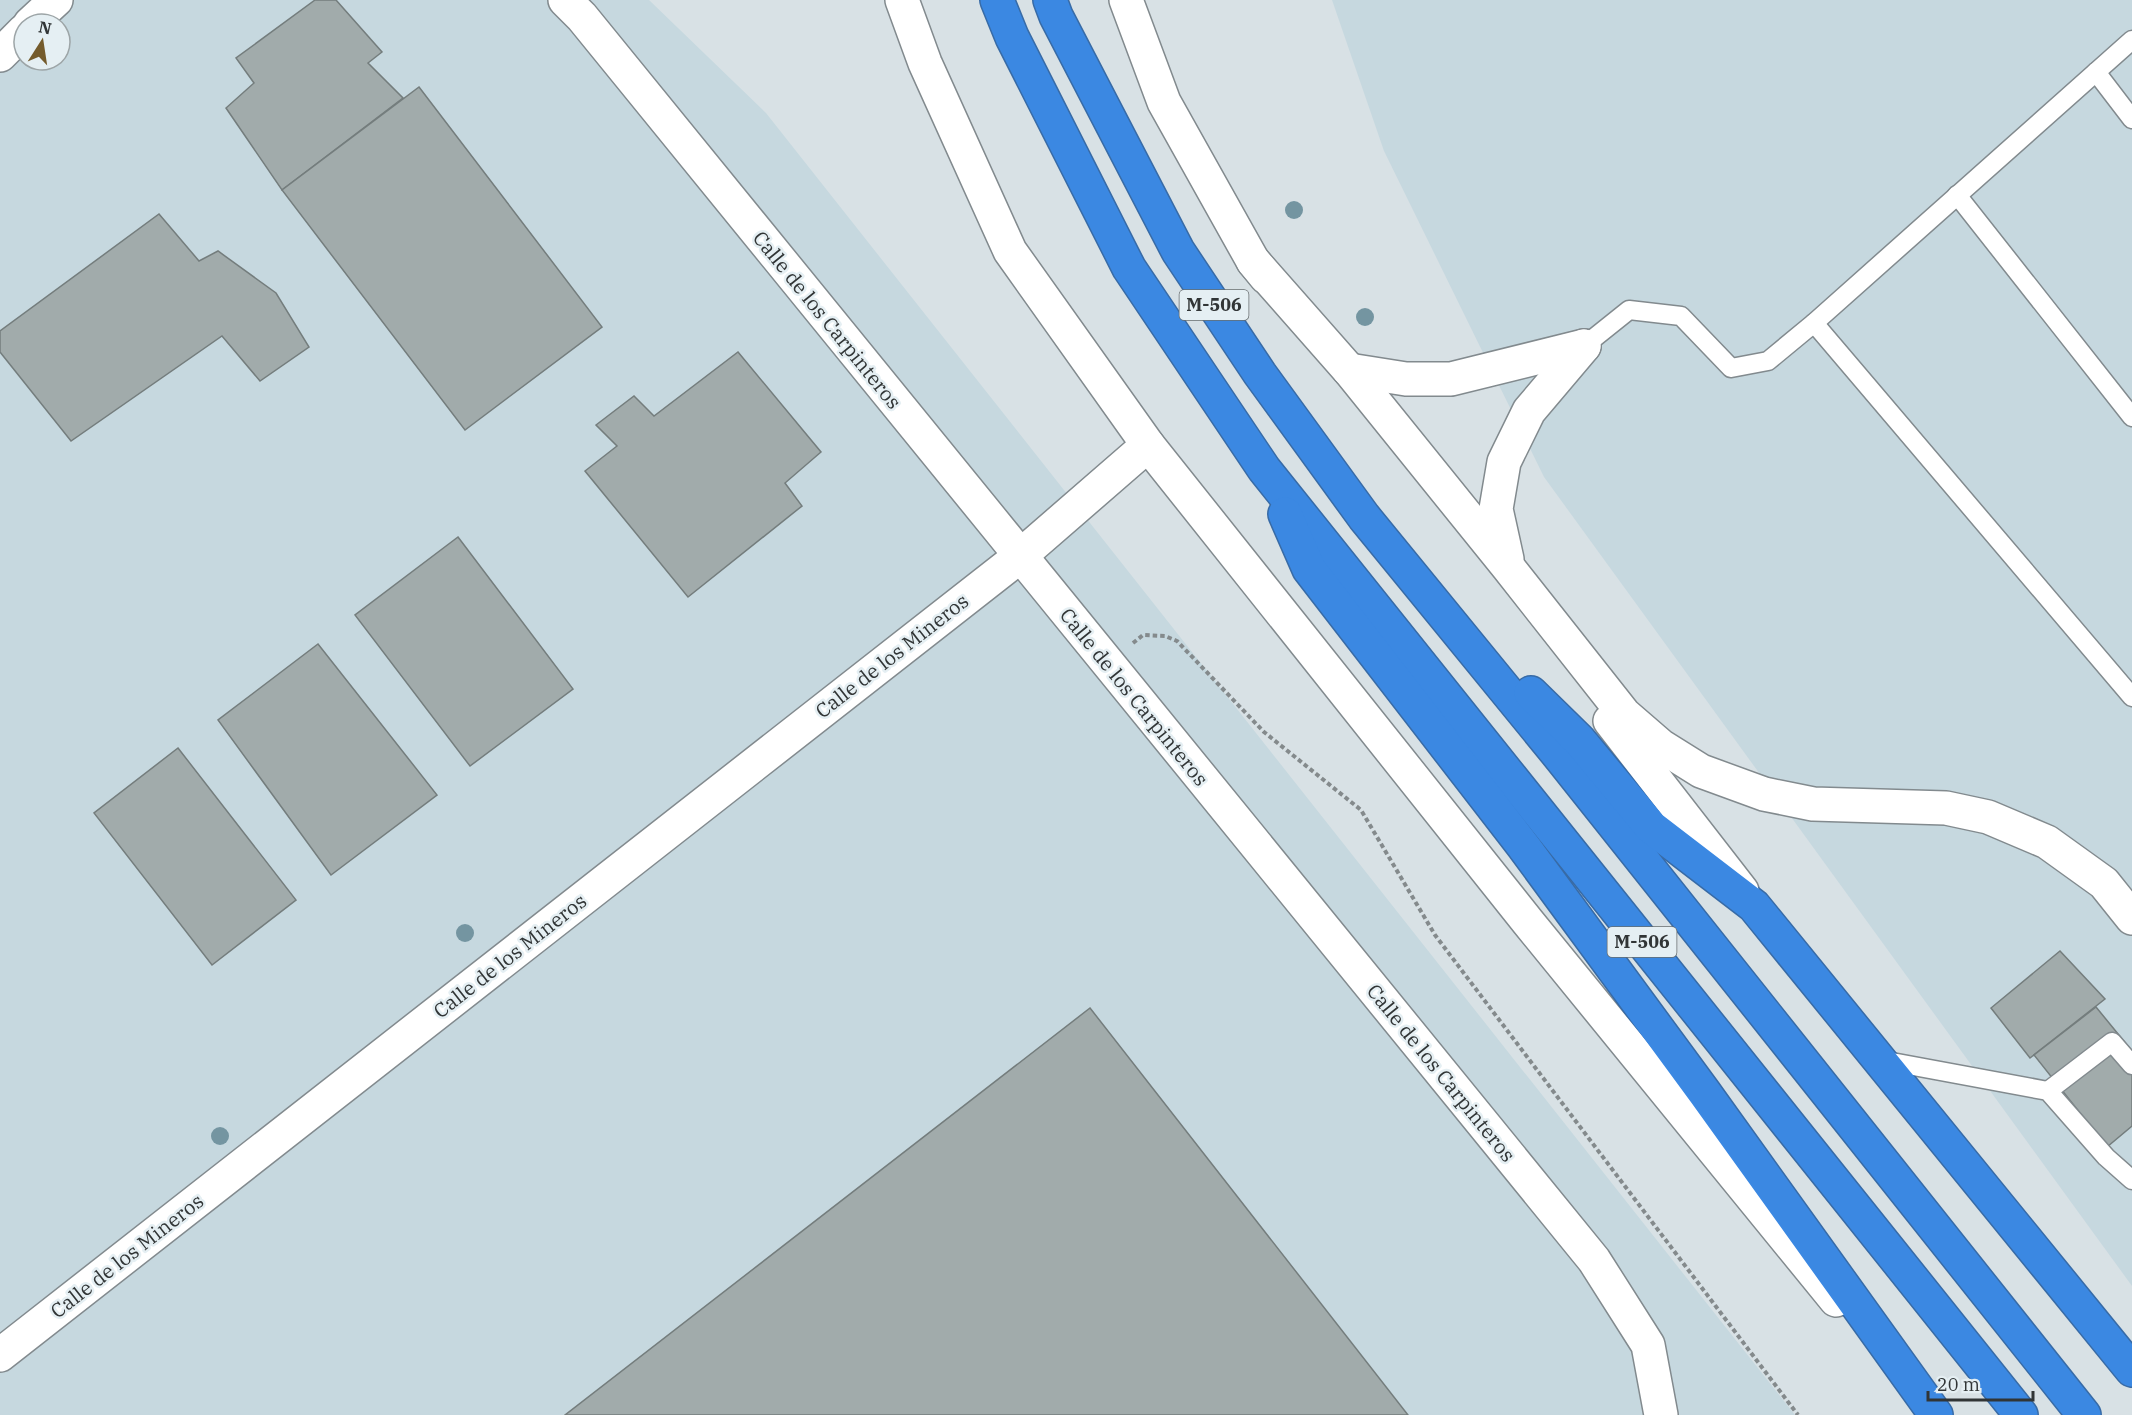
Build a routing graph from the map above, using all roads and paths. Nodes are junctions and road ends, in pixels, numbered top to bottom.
1 (56, 0) edge
2 (565, 0) edge
3 (902, 0) edge
4 (997, 0) edge
5 (1050, 0) edge
6 (1126, 0) edge
7 (43, 12) edge
8 (2132, 40) edge
9 (12, 43) edge
10 (0, 56) edge
11 (2096, 72) junction
12 (2132, 119) edge
13 (1957, 195) junction
14 (1253, 261) junction
15 (1814, 323) junction
16 (1584, 346) junction
17 (1349, 370) junction
18 (2132, 417) edge
19 (1148, 446) junction
20 (1264, 469) junction
21 (1019, 557) junction
22 (1509, 567) junction
23 (1419, 585) junction
24 (1107, 664) junction
25 (2132, 697) edge
26 (1754, 906) junction
27 (2132, 918) edge
28 (1880, 1059) junction
29 (2130, 1059) edge
30 (2048, 1091) junction
31 (2132, 1180) edge
32 (0, 1355) edge
33 (2132, 1371) edge
34 (1661, 1415) edge
35 (1798, 1415) edge
36 (1930, 1415) edge
37 (1936, 1415) edge
38 (2021, 1415) edge
39 (2084, 1415) edge

1 - 7 street
2 - 21 street, Calle de los Carpinteros
3 - 19 street
4 - 20 highway, M-506
5 - 23 highway, M-506
6 - 14 street
8 - 11 lane
9 - 10 street
11 - 12 lane
11 - 13 lane
13 - 15 lane
13 - 18 lane
14 - 17 street
14 - 26 street
15 - 16 lane
15 - 25 lane
16 - 17 street
16 - 22 street
17 - 22 street
19 - 21 street, Calle de los Mineros
19 - 36 street
20 - 37 highway
20 - 38 highway, M-506
21 - 24 street, Calle de los Carpinteros
21 - 32 street, Calle de los Mineros
22 - 27 street
23 - 26 highway
23 - 39 highway, M-506
24 - 34 street, Calle de los Carpinteros
24 - 35 path
26 - 28 highway
28 - 30 lane
28 - 33 highway
29 - 30 lane
30 - 31 lane

